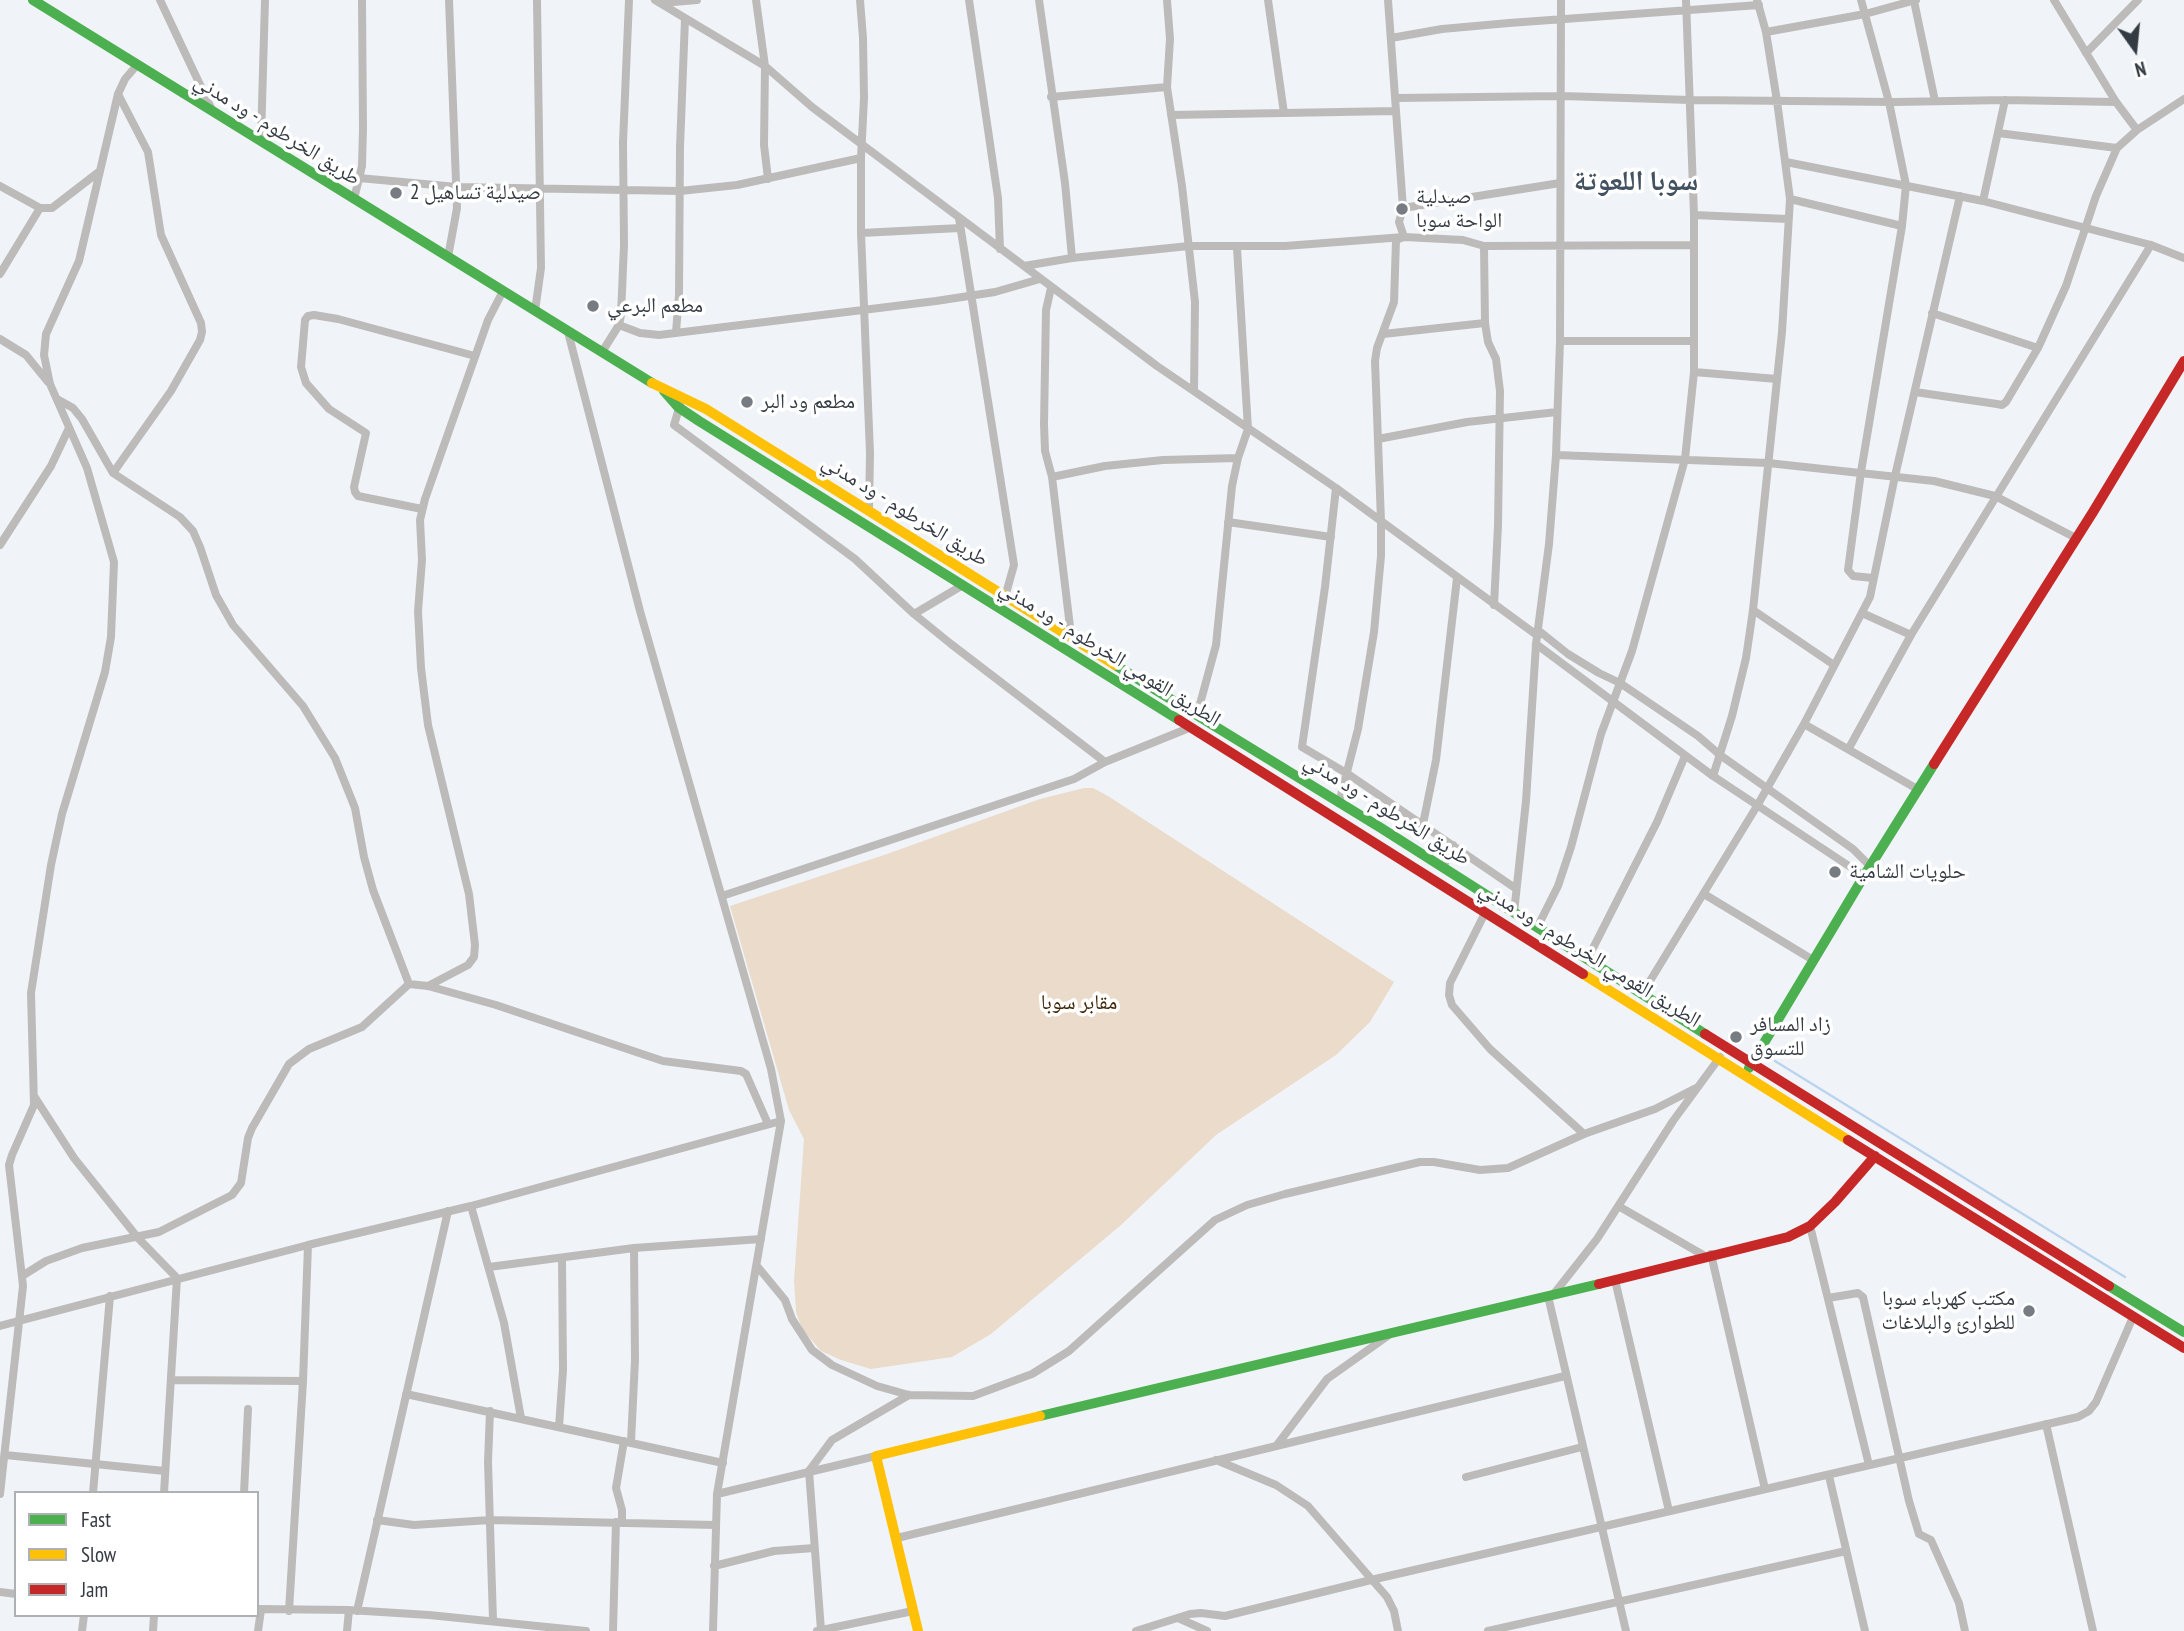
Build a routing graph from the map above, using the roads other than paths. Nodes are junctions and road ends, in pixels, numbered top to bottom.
1 (33, 0) edge
2 (160, 0) edge
3 (265, 0) edge
4 (362, 0) edge
5 (449, 0) edge
6 (537, 0) edge
7 (629, 0) edge
8 (688, 0) edge
9 (696, 0) edge
10 (756, 0) edge
11 (860, 0) edge
12 (970, 0) edge
13 (1039, 0) edge
14 (1167, 0) edge
15 (1268, 0) edge
16 (1388, 0) edge
17 (1561, 0) edge
18 (1686, 0) edge
19 (1861, 0) edge
20 (1915, 0) edge
21 (2054, 0) edge
22 (2138, 0) edge
23 (658, 2) edge
24 (1758, 3) edge
25 (1687, 11) junction
26 (1865, 14) junction
27 (685, 19) junction
28 (1562, 19) junction
29 (1766, 32) junction
30 (1391, 38) junction
31 (2086, 53) junction
32 (137, 65) junction
33 (765, 66) junction
34 (1167, 87) junction
35 (118, 94) junction
36 (1562, 96) junction
37 (1051, 97) junction
38 (1395, 98) junction
39 (1690, 100) junction
40 (2006, 100) junction
41 (1777, 101) junction
42 (1935, 101) junction
43 (1889, 102) junction
44 (2116, 102) junction
45 (2183, 102) edge
46 (1396, 111) junction
47 (1284, 113) junction
48 (214, 114) junction
49 (1171, 115) junction
50 (2137, 130) junction
51 (1998, 133) junction
52 (261, 143) junction
53 (861, 144) junction
54 (2117, 148) junction
55 (860, 158) junction
56 (1786, 162) junction
57 (100, 171) junction
58 (359, 178) junction
59 (768, 179) junction
60 (1560, 183) junction
61 (1906, 185) junction
62 (0, 186) edge
63 (457, 187) junction
64 (538, 189) junction
65 (622, 191) junction
66 (680, 191) junction
67 (1961, 196) junction
68 (1790, 199) junction
69 (354, 200) junction
70 (1983, 201) junction
71 (40, 208) junction
72 (1402, 208) junction
73 (1694, 215) junction
74 (959, 218) junction
75 (1788, 219) junction
76 (1902, 226) junction
77 (960, 228) junction
78 (2087, 228) junction
79 (861, 233) junction
80 (1404, 237) junction
81 (1559, 244) junction
82 (1693, 245) junction
83 (2151, 245) junction
84 (1189, 246) junction
85 (1484, 246) junction
86 (1237, 248) junction
87 (1000, 249) junction
88 (448, 257) junction
89 (1072, 258) junction
90 (2184, 258) edge
91 (1024, 266) junction
92 (0, 274) edge
93 (1040, 279) junction
94 (1051, 288) junction
95 (503, 291) junction
96 (973, 296) junction
97 (535, 311) junction
98 (863, 311) junction
99 (1932, 313) junction
100 (1485, 323) junction
101 (619, 325) junction
102 (568, 331) junction
103 (676, 332) junction
104 (1382, 334) junction
105 (0, 339) edge
106 (1560, 341) junction
107 (1693, 341) junction
108 (2038, 348) junction
109 (602, 352) junction
110 (475, 356) junction
111 (2184, 361) edge
112 (1694, 372) junction
113 (1777, 380) junction
114 (50, 384) junction
115 (660, 388) joint
116 (1194, 391) junction
117 (1915, 392) junction
118 (57, 399) junction
119 (682, 402) junction
120 (1557, 412) junction
121 (1501, 419) junction
122 (69, 428) junction
123 (1248, 429) junction
124 (1378, 439) junction
125 (1556, 455) junction
126 (1238, 458) junction
127 (1685, 459) junction
128 (1768, 463) junction
129 (1861, 472) junction
130 (113, 473) junction
131 (1895, 476) junction
132 (1052, 477) junction
133 (1336, 488) junction
134 (1995, 496) junction
135 (422, 509) junction
136 (869, 509) junction
137 (1228, 522) junction
138 (1381, 522) junction
139 (1332, 537) junction
140 (2076, 538) junction
141 (0, 545) edge
142 (1457, 578) junction
143 (1873, 578) junction
144 (963, 585) junction
145 (1005, 597) junction
146 (1494, 605) junction
147 (1753, 610) junction
148 (1862, 613) junction
149 (914, 614) junction
150 (1071, 635) junction
151 (1911, 635) junction
152 (1538, 637) junction
153 (1835, 665) junction
154 (1620, 683) junction
155 (1613, 701) junction
156 (1197, 715) junction
157 (1804, 724) junction
158 (1189, 728) junction
159 (1849, 748) junction
160 (1720, 755) junction
161 (1685, 756) junction
162 (1105, 762) junction
163 (1348, 774) junction
164 (1713, 776) junction
165 (1767, 790) junction
166 (1919, 790) junction
167 (1339, 803) junction
168 (1757, 806) junction
169 (1423, 824) junction
170 (1453, 845) junction
171 (1443, 868) junction
172 (1867, 871) junction
173 (1515, 888) junction
174 (1704, 894) junction
175 (722, 896) junction
176 (1514, 912) junction
177 (1485, 913) junction
178 (1537, 928) junction
179 (1587, 960) junction
180 (1813, 960) junction
181 (409, 984) junction
182 (428, 986) junction
183 (1642, 994) junction
184 (1726, 1047) junction
185 (1719, 1060) junction
186 (1752, 1064) junction
187 (1744, 1076) junction
188 (1696, 1088) junction
189 (34, 1096) junction
190 (781, 1121) junction
191 (768, 1124) junction
192 (1584, 1134) junction
193 (1875, 1156) junction
194 (471, 1206) junction
195 (1620, 1207) junction
196 (449, 1211) junction
197 (1810, 1226) junction
198 (138, 1238) junction
199 (761, 1239) junction
200 (308, 1245) junction
201 (634, 1248) junction
202 (1708, 1255) junction
203 (562, 1258) junction
204 (757, 1266) junction
205 (489, 1267) junction
206 (22, 1276) junction
207 (177, 1278) junction
208 (1615, 1280) junction
209 (110, 1296) junction
210 (1550, 1296) junction
211 (1828, 1298) junction
212 (2133, 1317) junction
213 (21, 1320) junction
214 (0, 1326) edge
215 (2184, 1332) edge
216 (1392, 1333) junction
217 (2184, 1348) edge
218 (1565, 1376) junction
219 (171, 1380) junction
220 (303, 1381) junction
221 (406, 1394) junction
222 (909, 1395) junction
223 (248, 1409) dead end
224 (490, 1411) junction
225 (521, 1418) junction
226 (2046, 1424) junction
227 (559, 1427) junction
228 (627, 1442) junction
229 (1277, 1445) junction
230 (1582, 1447) junction
231 (5, 1455) junction
232 (876, 1456) junction
233 (1901, 1457) junction
234 (1216, 1460) junction
235 (723, 1463) junction
236 (96, 1465) junction
237 (1869, 1465) junction
238 (166, 1471) junction
239 (809, 1471) junction
240 (1829, 1476) junction
241 (1466, 1477) dead end
242 (1765, 1489) junction
243 (93, 1491) edge
244 (164, 1491) edge
245 (244, 1491) edge
246 (0, 1494) edge
247 (718, 1494) junction
248 (1669, 1511) junction
249 (377, 1520) junction
250 (490, 1520) junction
251 (619, 1522) junction
252 (716, 1525) junction
253 (1602, 1527) junction
254 (897, 1538) junction
255 (814, 1548) junction
256 (1846, 1551) junction
257 (714, 1566) junction
258 (1371, 1580) junction
259 (1619, 1601) junction
260 (259, 1609) edge
261 (353, 1610) junction
262 (289, 1611) junction
263 (913, 1611) junction
264 (1178, 1618) junction
265 (493, 1620) junction
266 (512, 1627) edge
267 (819, 1630) edge
268 (348, 1631) edge
269 (586, 1631) edge
270 (613, 1631) edge
271 (713, 1631) edge
272 (918, 1631) edge
273 (1136, 1631) edge
274 (1207, 1631) edge
275 (1398, 1631) edge
276 (1488, 1631) edge
277 (1626, 1631) edge
278 (1865, 1631) edge
279 (1965, 1631) edge
280 (2093, 1631) edge

1 - 32 main road, طريق الخرطوم - ود مدني
2 - 48 street
3 - 52 street
4 - 58 street
5 - 63 street
6 - 64 street
7 - 65 street
8 - 9 street
8 - 23 street
10 - 33 street
11 - 53 street
12 - 87 street
13 - 37 street
14 - 34 street
15 - 47 street
16 - 30 street
17 - 28 street
18 - 25 street
19 - 26 street
20 - 26 street
20 - 42 street
21 - 31 street
22 - 31 street
23 - 27 street
24 - 25 street
24 - 29 street
25 - 28 street
25 - 39 street
26 - 29 street
26 - 43 street
27 - 33 street
27 - 66 street
28 - 30 street
28 - 36 street
29 - 41 street
30 - 38 street
31 - 44 street
32 - 35 street
32 - 48 main road, طريق الخرطوم - ود مدني
33 - 53 street
33 - 59 street
34 - 37 street
34 - 49 street
35 - 57 street
35 - 130 street
36 - 38 street
36 - 39 street
36 - 60 street
37 - 89 street
38 - 46 street
39 - 41 street
39 - 73 street
40 - 42 street
40 - 44 street
40 - 51 street
41 - 43 street
41 - 56 street
42 - 43 street
43 - 61 street
44 - 50 street
45 - 50 street
46 - 47 street
46 - 72 street
47 - 49 street
48 - 52 main road, طريق الخرطوم - ود مدني
49 - 84 street
50 - 54 street
51 - 54 street
51 - 70 street
52 - 69 main road, طريق الخرطوم - ود مدني
53 - 55 street
53 - 74 street
54 - 78 street
55 - 59 street
55 - 79 street
56 - 61 street
56 - 68 street
57 - 71 street
57 - 114 street
58 - 63 street
58 - 69 street
59 - 66 street
60 - 72 street
60 - 81 street
61 - 67 street
61 - 76 street
62 - 71 street
63 - 64 street
63 - 88 street
64 - 65 street
64 - 97 street
65 - 66 street
65 - 101 street
66 - 103 street
67 - 70 street
67 - 99 street
68 - 75 street
68 - 76 street
69 - 88 main road, طريق الخرطوم - ود مدني
70 - 78 street
71 - 92 street
72 - 80 street
73 - 75 street
73 - 82 street
74 - 77 street
74 - 87 street
75 - 113 street
76 - 129 street
77 - 79 street
77 - 96 street
78 - 83 street
78 - 108 street
79 - 98 street
80 - 85 street
80 - 86 street
80 - 104 street
81 - 82 street
81 - 85 street
81 - 106 street
82 - 107 street
83 - 90 street
83 - 134 street
84 - 86 street
84 - 89 street
84 - 116 street
85 - 100 street
86 - 123 street
87 - 91 street
88 - 95 main road, طريق الخرطوم - ود مدني
89 - 91 street
91 - 93 street
93 - 94 street
93 - 96 street
94 - 116 street
94 - 132 street
95 - 97 main road, طريق الخرطوم - ود مدني
95 - 110 street
96 - 98 street
96 - 145 street
97 - 102 main road, طريق الخرطوم - ود مدني
98 - 103 street
98 - 136 street
99 - 108 street
99 - 117 street
100 - 104 street
100 - 121 street
101 - 103 street
101 - 109 street
102 - 109 main road, طريق الخرطوم - ود مدني
102 - 175 street
104 - 124 street
105 - 114 street
106 - 107 street
106 - 120 street
107 - 112 street
108 - 117 street
109 - 115 main road, طريق الخرطوم - ود مدني
110 - 135 street
110 - 135 street
111 - 140 main road
112 - 113 street
112 - 127 street
113 - 128 street
114 - 118 street
115 - 119 main road, الطريق القومي الخرطوم - ود مدني
116 - 123 street
117 - 131 street
118 - 122 street
118 - 130 street
119 - 136 main road, طريق الخرطوم - ود مدني
119 - 144 main road, الطريق القومي الخرطوم - ود مدني
119 - 149 street
120 - 121 street
120 - 125 street
121 - 124 street
121 - 146 street
122 - 141 street
122 - 189 street
123 - 126 street
123 - 133 street
124 - 138 street
125 - 127 street
125 - 152 street
126 - 132 street
126 - 137 street
127 - 128 street
127 - 154 street
128 - 129 street
128 - 147 street
129 - 131 street
129 - 143 street
130 - 181 street
131 - 134 street
131 - 143 street
132 - 150 street
133 - 138 street
133 - 139 street
134 - 140 street
134 - 151 street
135 - 182 street
136 - 145 main road, طريق الخرطوم - ود مدني
137 - 139 street
137 - 156 street
138 - 142 street
138 - 163 street
139 - 163 street
140 - 166 main road
142 - 146 street
142 - 169 street
143 - 148 street
144 - 149 street
144 - 158 main road, الطريق القومي الخرطوم - ود مدني
145 - 150 main road, طريق الخرطوم - ود مدني
146 - 152 street
147 - 153 street
147 - 160 street
148 - 151 street
148 - 153 street
149 - 162 street
150 - 156 main road, طريق الخرطوم - ود مدني
151 - 159 street
152 - 154 street
152 - 155 street
152 - 173 street
153 - 157 street
154 - 155 street
154 - 160 street
155 - 161 street
155 - 178 street
156 - 167 main road, طريق الخرطوم - ود مدني
157 - 159 street
157 - 165 street
158 - 162 street
158 - 177 main road, الطريق القومي الخرطوم - ود مدني
159 - 166 street
160 - 164 street
160 - 165 street
161 - 164 street
161 - 179 street
162 - 175 street
163 - 167 street
163 - 169 street
164 - 168 street
165 - 168 street
165 - 172 street
166 - 172 main road
167 - 171 main road, طريق الخرطوم - ود مدني
168 - 172 street
168 - 174 street
169 - 170 street
170 - 171 street
170 - 173 street
171 - 176 main road, طريق الخرطوم - ود مدني
172 - 180 main road
173 - 176 street
174 - 180 street
174 - 183 street
175 - 190 street
176 - 178 main road, طريق الخرطوم - ود مدني
177 - 185 main road, الطريق القومي الخرطوم - ود مدني
177 - 192 street
178 - 179 main road, طريق الخرطوم - ود مدني
179 - 183 main road, طريق الخرطوم - ود مدني
180 - 186 main road
181 - 182 street
181 - 198 street
182 - 191 street
183 - 184 main road, طريق الخرطوم - ود مدني
184 - 185 street
184 - 186 main road, طريق الخرطوم - ود مدني
185 - 187 main road, الطريق القومي الخرطوم - ود مدني
185 - 188 street
186 - 187 main road
186 - 215 main road
187 - 193 main road, الطريق القومي الخرطوم - ود مدني
188 - 192 street
188 - 195 street
189 - 198 street
189 - 206 street
190 - 191 street
190 - 199 street
191 - 194 street
192 - 222 street
193 - 197 main road
193 - 212 main road, الطريق القومي الخرطوم - ود مدني
194 - 196 street
194 - 205 street
195 - 202 street
195 - 210 street
196 - 200 street
196 - 221 street
197 - 202 main road
197 - 211 street
198 - 206 street
198 - 207 street
199 - 201 street
199 - 204 street
200 - 207 street
200 - 220 street
201 - 203 street
201 - 228 street
202 - 208 main road
202 - 242 street
203 - 205 street
203 - 227 street
204 - 222 street
204 - 235 street
205 - 225 street
206 - 213 street
207 - 209 street
207 - 219 street
208 - 210 main road
208 - 248 street
209 - 213 street
209 - 236 street
210 - 216 main road
210 - 218 street
211 - 233 street
211 - 237 street
212 - 217 main road, الطريق القومي الخرطوم - ود مدني
212 - 226 street
213 - 214 street
213 - 231 street
216 - 229 street
216 - 232 main road
218 - 229 street
218 - 230 street
219 - 220 street
219 - 238 street
220 - 262 street
221 - 224 street
221 - 249 street
222 - 239 street
223 - 245 street
224 - 225 street
224 - 250 street
225 - 227 street
226 - 233 street
226 - 280 street
227 - 228 street
228 - 235 street
228 - 251 street
229 - 234 street
230 - 241 street
230 - 253 street
231 - 236 street
231 - 246 street
232 - 239 street
232 - 254 main road
233 - 237 street
233 - 279 street
234 - 254 street
234 - 258 street
235 - 247 street
236 - 238 street
236 - 243 street
237 - 240 street
238 - 244 street
239 - 247 street
239 - 255 street
240 - 242 street
240 - 256 street
242 - 248 street
247 - 252 street
248 - 253 street
249 - 250 street
249 - 261 street
250 - 251 street
250 - 265 street
251 - 252 street
251 - 270 street
252 - 257 street
253 - 258 street
253 - 259 street
254 - 263 main road
255 - 257 street
255 - 267 street
256 - 259 street
256 - 278 street
257 - 271 street
258 - 264 street
258 - 275 street
259 - 276 street
259 - 277 street
260 - 262 street
261 - 262 street
261 - 265 street
261 - 268 street
263 - 267 street
263 - 272 main road
264 - 273 street
264 - 274 street
265 - 266 street
266 - 269 street

